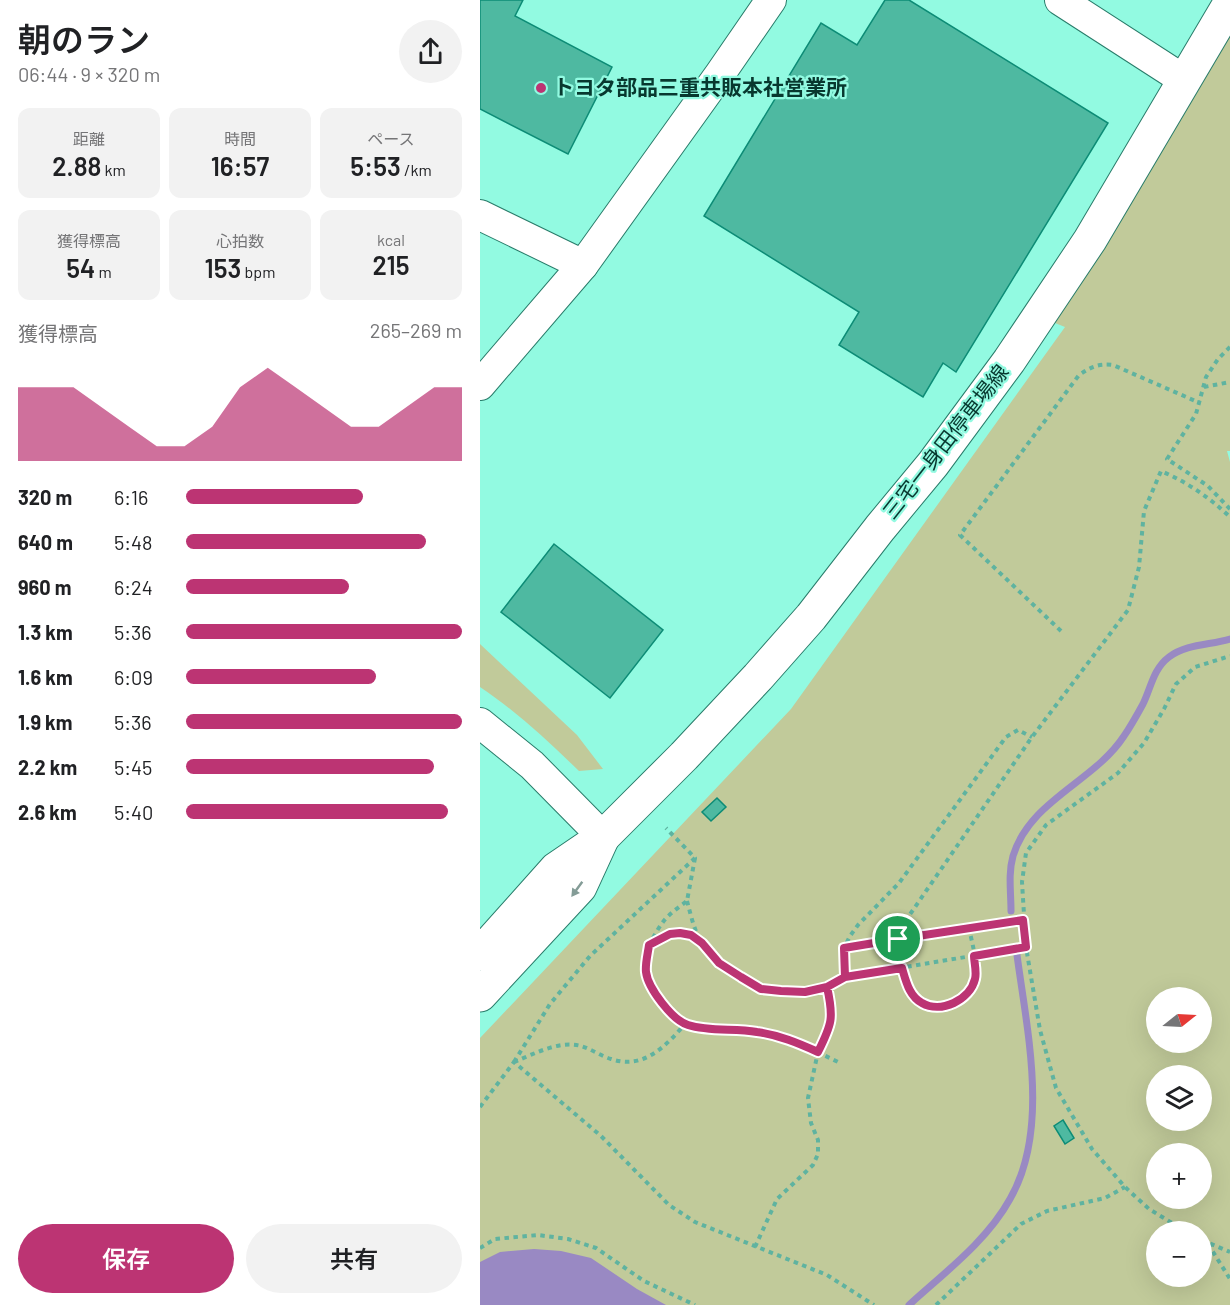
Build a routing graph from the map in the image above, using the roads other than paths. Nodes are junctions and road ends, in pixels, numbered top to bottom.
1 (771, 0) edge
2 (1060, 0) edge
3 (1230, 3) edge
4 (1184, 80) junction
5 (480, 215) edge
6 (583, 265) junction
7 (480, 385) edge
8 (480, 723) edge
9 (603, 837) junction
10 (480, 954) edge
11 (480, 995) edge

1 - 6 street
2 - 4 street
3 - 4 main road, 三宅一身田停車場線
4 - 9 main road, 三宅一身田停車場線
5 - 6 street
6 - 7 street
8 - 9 street
9 - 10 main road, 三宅一身田停車場線
9 -> 11 main road, 三宅一身田停車場線

